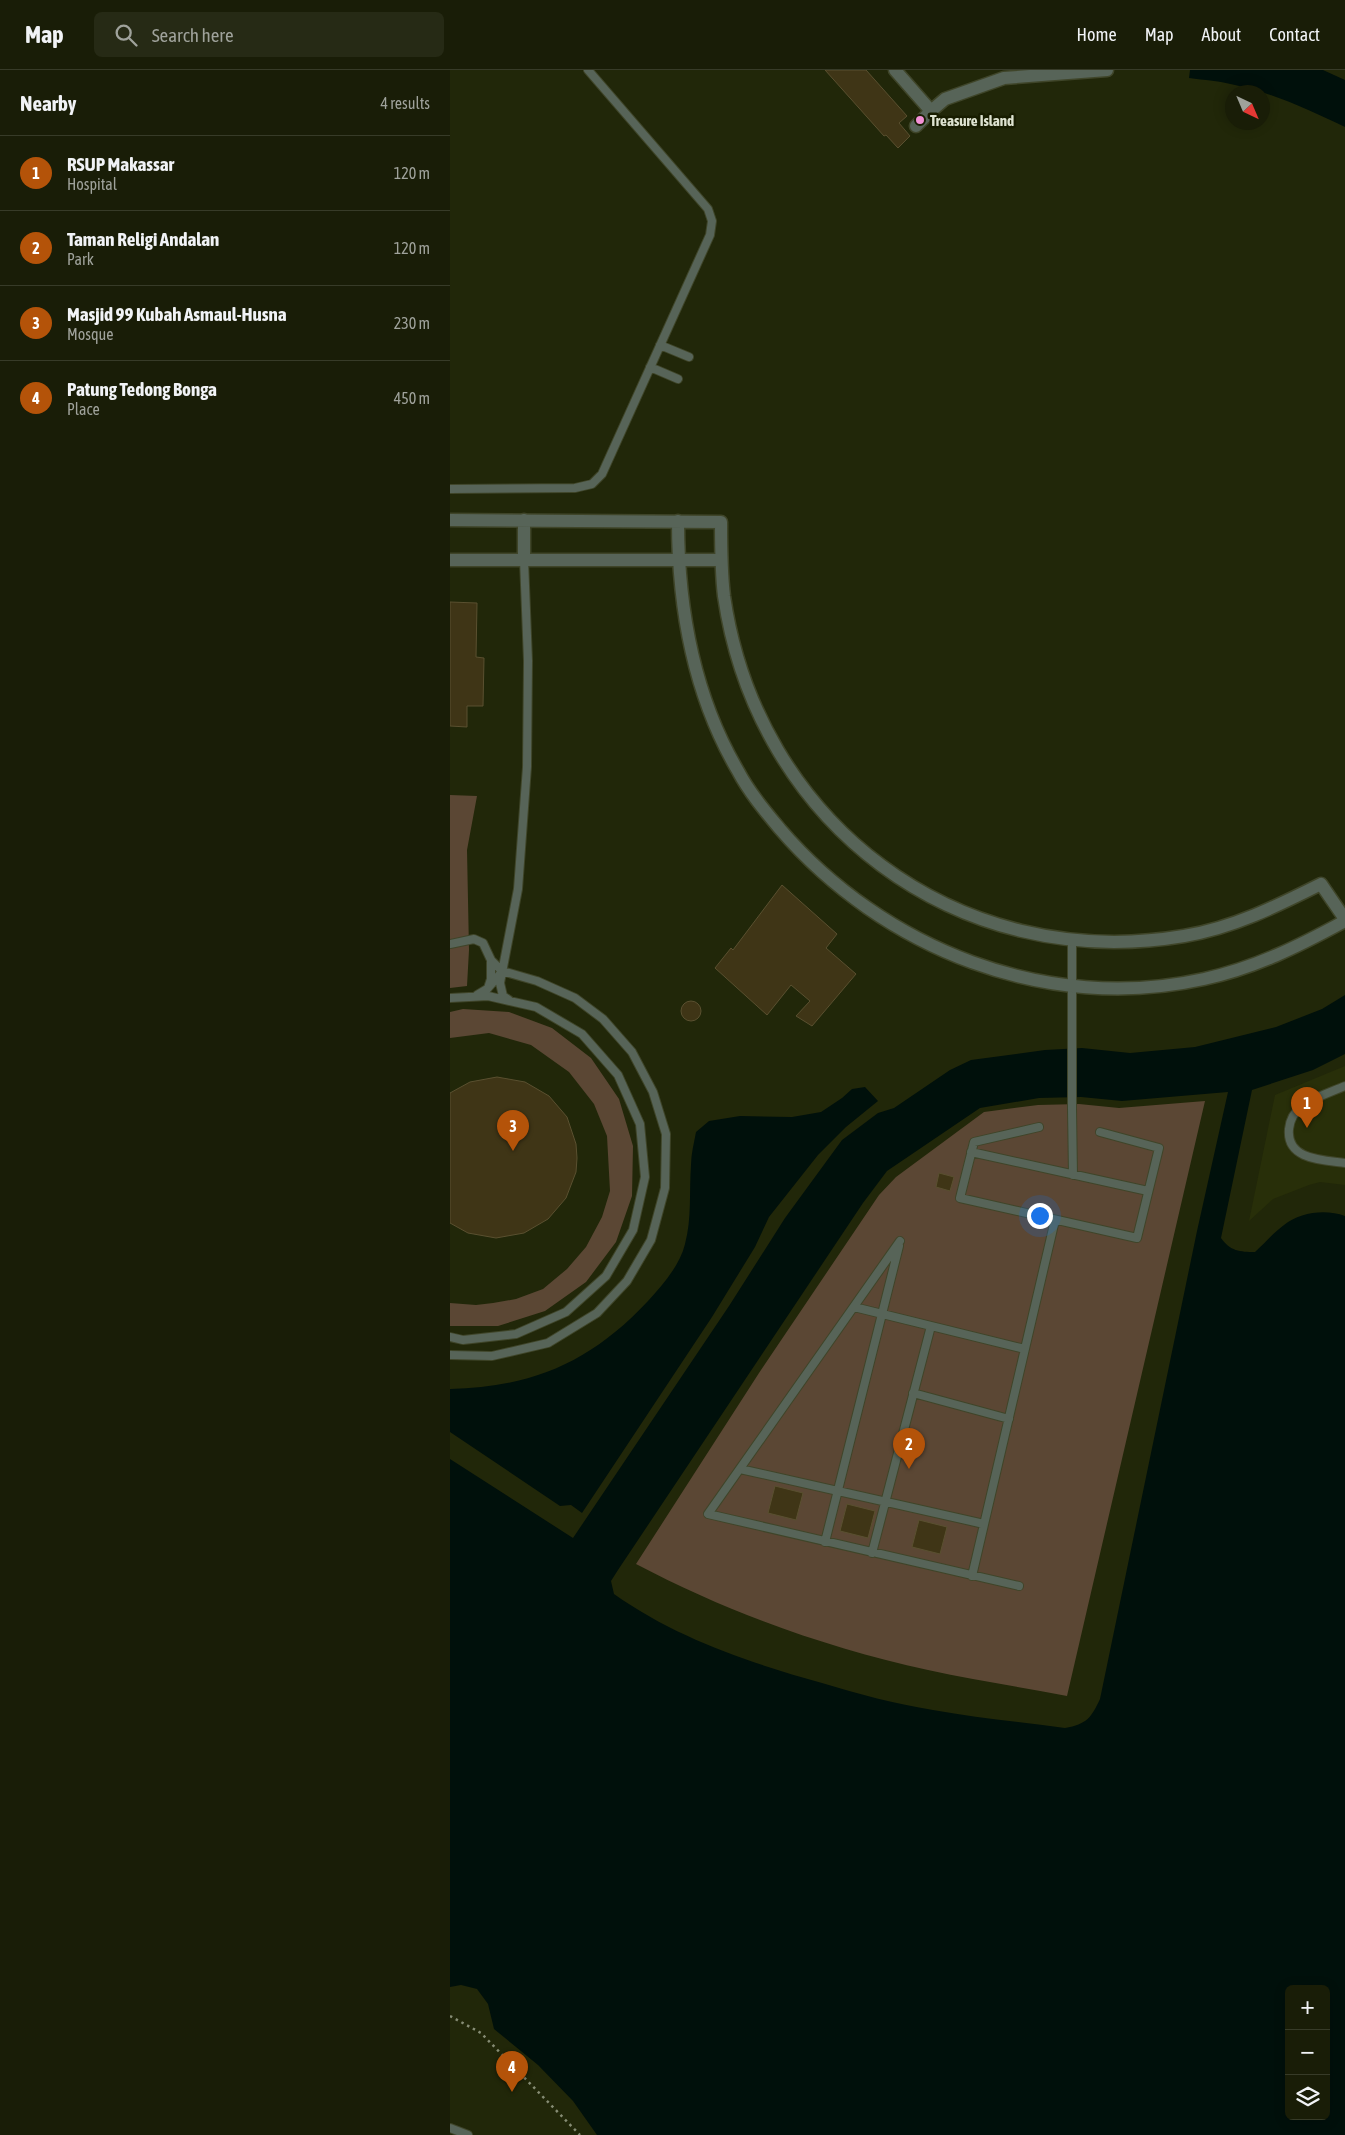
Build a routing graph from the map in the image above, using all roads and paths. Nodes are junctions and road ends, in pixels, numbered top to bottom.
1 (588, 70) edge
2 (895, 70) edge
3 (1107, 70) edge
4 (931, 111) junction
5 (916, 126) dead end
6 (660, 344) junction
7 (688, 356) dead end
8 (650, 367) junction
9 (678, 379) dead end
10 (450, 489) edge
11 (450, 520) edge
12 (524, 520) junction
13 (678, 521) junction
14 (450, 560) edge
15 (524, 560) junction
16 (678, 560) junction
17 (721, 560) junction
18 (1345, 920) edge
19 (1072, 941) junction
20 (450, 944) edge
21 (491, 960) junction
22 (502, 971) junction
23 (516, 975) junction
24 (500, 983) junction
25 (1072, 987) junction
26 (487, 989) junction
27 (474, 997) junction
28 (450, 998) edge
29 (510, 1001) junction
30 (1345, 1086) edge
31 (1039, 1127) dead end
32 (1100, 1132) dead end
33 (971, 1152) junction
34 (1345, 1162) edge
35 (1073, 1175) junction
36 (1148, 1191) junction
37 (1055, 1220) junction
38 (854, 1307) junction
39 (882, 1314) junction
40 (931, 1326) junction
41 (450, 1337) edge
42 (1025, 1349) junction
43 (450, 1355) edge
44 (913, 1393) junction
45 (1009, 1419) junction
46 (740, 1468) junction
47 (838, 1491) junction
48 (885, 1501) junction
49 (984, 1524) junction
50 (825, 1542) junction
51 (872, 1552) junction
52 (972, 1576) junction
53 (1018, 1586) dead end
54 (450, 2016) edge
55 (450, 2128) edge
56 (468, 2135) edge
57 (580, 2135) edge

1 - 6 lane
2 - 4 street
3 - 4 street
4 - 5 street
6 - 7 lane
6 - 8 lane
8 - 9 lane
8 - 10 lane
11 - 12 street
12 - 13 street
12 - 15 street
13 - 16 street
13 - 17 street
14 - 15 street
15 - 16 street
15 - 22 lane
16 - 17 street
16 - 25 street
17 - 19 street
18 - 19 street
18 - 25 street
19 - 25 lane
20 - 21 lane
21 - 22 lane
21 - 26 lane
22 - 23 lane
22 - 24 lane
22 - 26 lane
23 - 24 lane
23 - 43 lane
24 - 29 lane
25 - 35 lane
26 - 27 lane
27 - 28 lane
27 - 29 lane
29 - 41 lane
30 - 34 lane
31 - 33 lane
32 - 36 lane
33 - 35 lane
33 - 37 lane
35 - 36 lane
36 - 37 lane
37 - 42 lane
38 - 39 lane
38 - 39 lane
38 - 46 lane
39 - 40 lane
39 - 47 lane
40 - 42 lane
40 - 44 lane
42 - 45 lane
44 - 45 lane
44 - 48 lane
45 - 49 lane
46 - 47 lane
46 - 50 lane
47 - 48 lane
47 - 50 lane
48 - 49 lane
48 - 51 lane
49 - 52 lane
50 - 51 lane
51 - 52 lane
52 - 53 lane
54 - 57 path
55 - 56 lane

